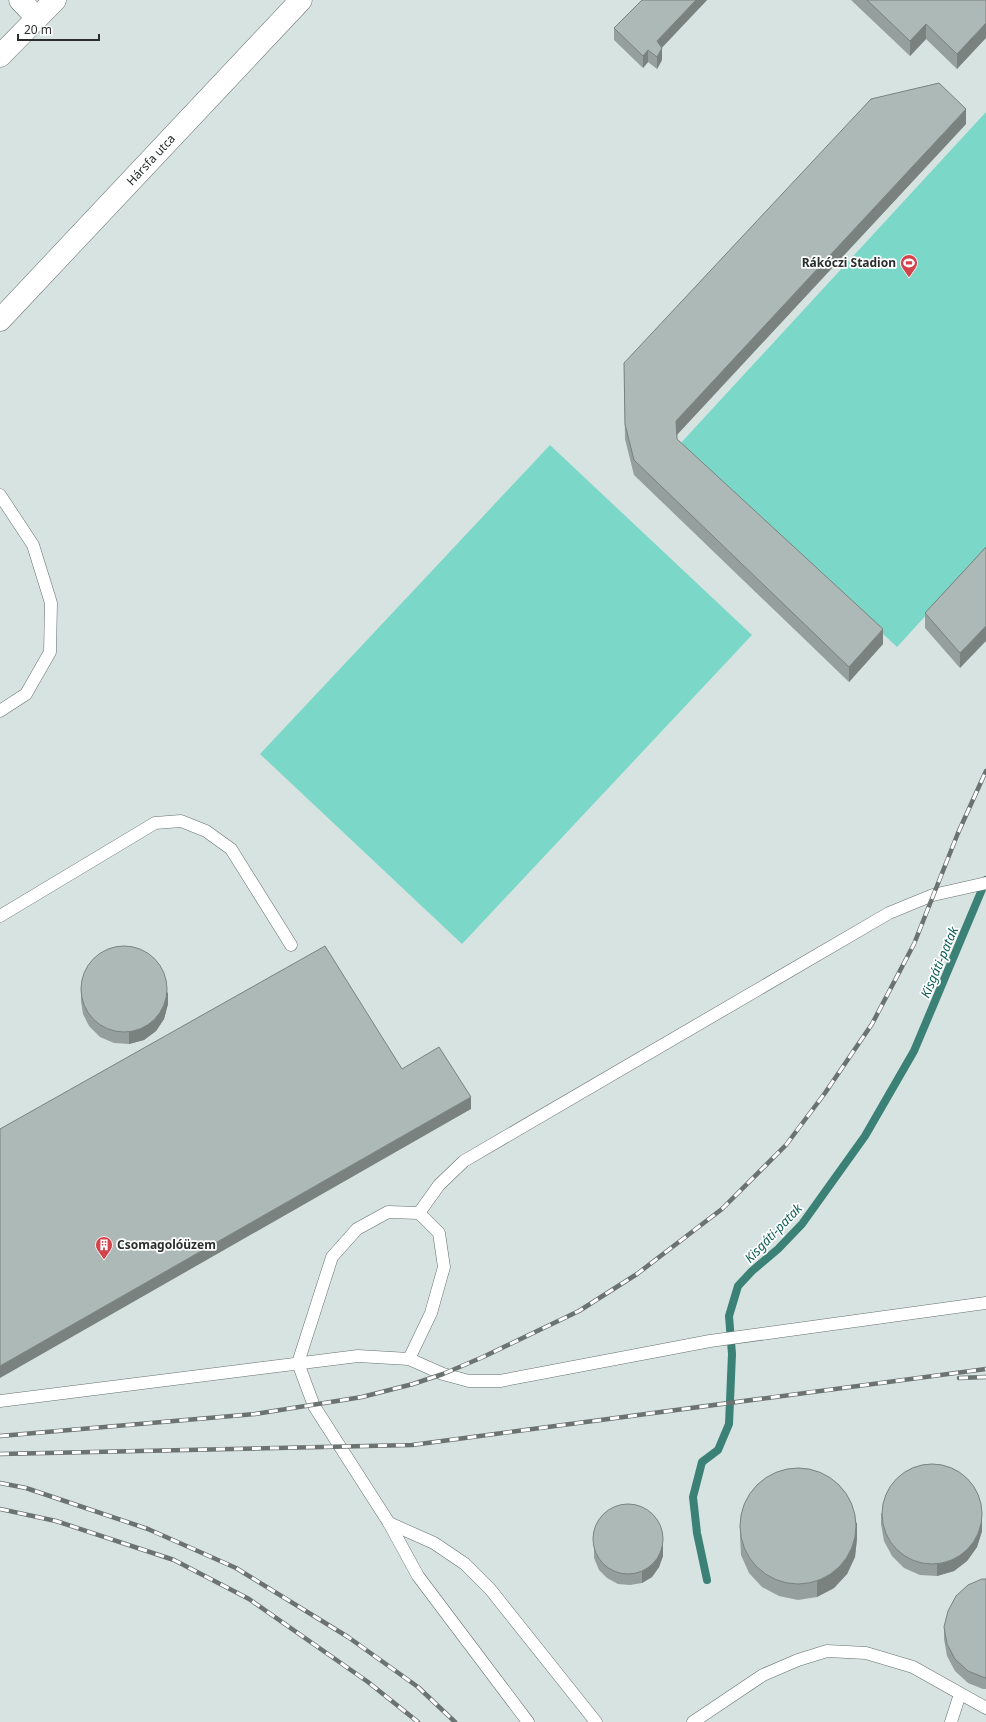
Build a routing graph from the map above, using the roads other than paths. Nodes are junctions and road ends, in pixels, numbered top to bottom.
1 (20, 0) edge
2 (55, 0) edge
3 (302, 0) edge
4 (37, 18) junction
5 (0, 56) edge
6 (0, 320) edge
7 (0, 495) edge
8 (0, 711) edge
9 (986, 883) edge
10 (0, 916) edge
11 (290, 945) dead end
12 (419, 1213) junction
13 (986, 1303) edge
14 (409, 1359) junction
15 (298, 1363) junction
16 (0, 1401) edge
17 (389, 1523) junction
18 (960, 1694) junction
19 (986, 1708) edge
20 (528, 1722) edge
21 (596, 1722) edge
22 (693, 1722) edge
23 (951, 1722) edge

1 - 4 street
2 - 4 street
3 - 6 street, Hársfa utca
4 - 5 street
7 - 8 lane
9 - 12 lane
10 - 11 lane
12 - 14 lane
12 - 15 lane
13 - 14 lane
14 - 15 lane
15 - 16 lane
15 - 17 lane
17 - 20 lane
17 - 21 lane
18 - 19 lane
18 - 22 lane
18 - 23 lane

